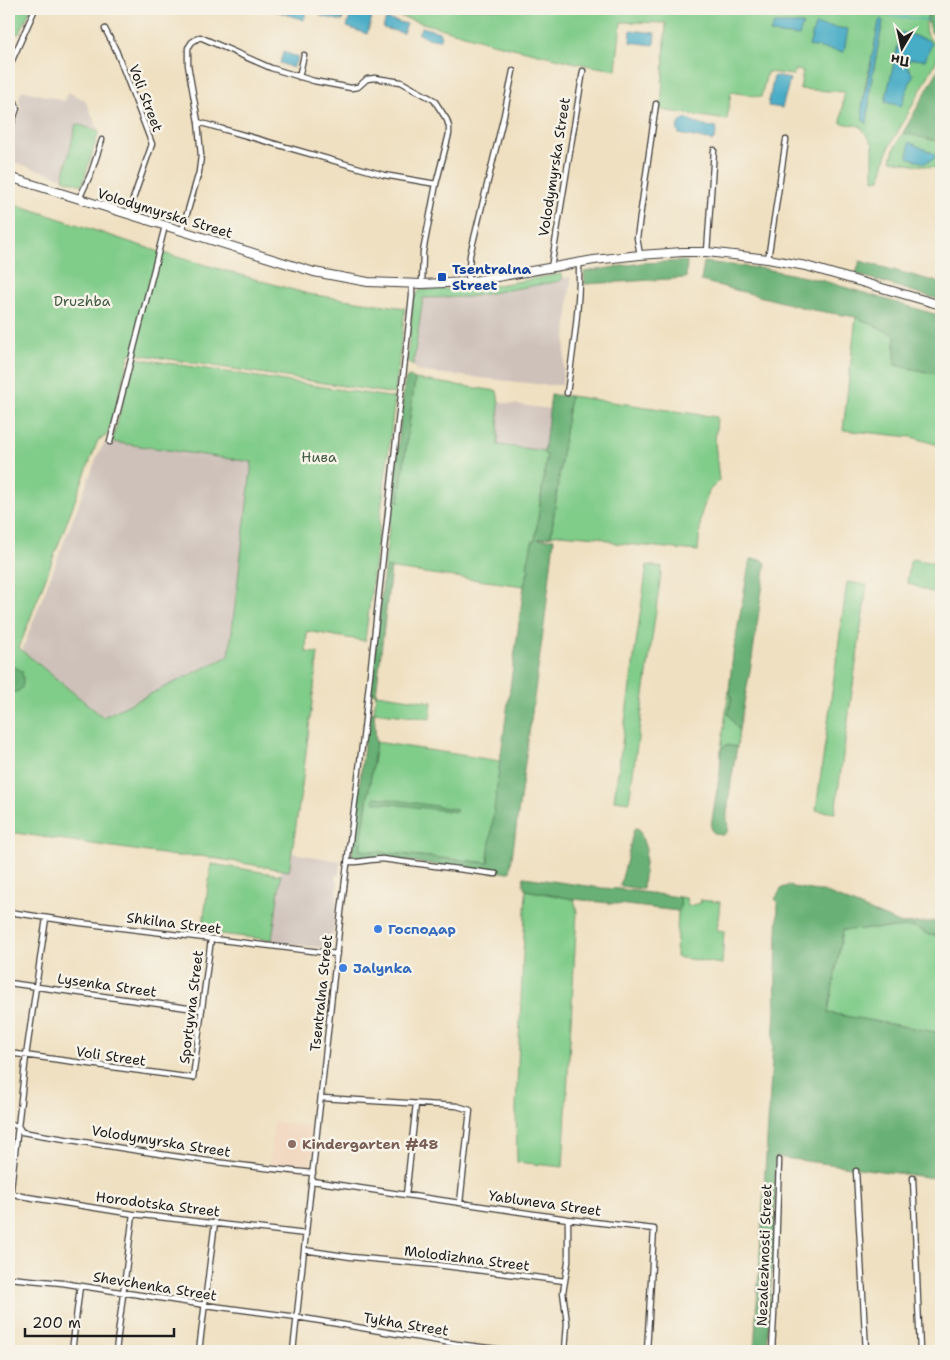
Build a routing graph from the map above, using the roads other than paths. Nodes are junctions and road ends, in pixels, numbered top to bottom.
1 (35, 9) edge
2 (105, 29) dead end
3 (304, 55) dead end
4 (9, 67) edge
5 (513, 71) dead end
6 (583, 71) dead end
7 (299, 77) junction
8 (9, 99) edge
9 (656, 104) dead end
10 (198, 122) junction
11 (9, 132) edge
12 (102, 140) dead end
13 (786, 140) dead end
14 (714, 150) dead end
15 (9, 177) edge
16 (436, 184) junction
17 (79, 199) junction
18 (128, 214) junction
19 (165, 226) junction
20 (182, 231) junction
21 (708, 252) junction
22 (640, 255) junction
23 (768, 259) junction
24 (579, 263) junction
25 (551, 268) junction
26 (468, 282) junction
27 (412, 284) junction
28 (422, 284) junction
29 (941, 305) edge
30 (567, 393) dead end
31 (110, 442) dead end
32 (348, 862) junction
33 (496, 874) dead end
34 (9, 912) edge
35 (46, 918) junction
36 (210, 939) junction
37 (337, 954) junction
38 (9, 983) edge
39 (37, 987) junction
40 (202, 1010) junction
41 (9, 1053) edge
42 (26, 1056) junction
43 (193, 1078) joint
44 (322, 1098) junction
45 (416, 1104) junction
46 (9, 1124) edge
47 (18, 1126) junction
48 (779, 1160) dead end
49 (856, 1171) dead end
50 (313, 1173) junction
51 (913, 1178) dead end
52 (312, 1181) junction
53 (10, 1192) edge
54 (406, 1194) junction
55 (460, 1202) junction
56 (9, 1206) edge
57 (133, 1214) junction
58 (568, 1218) junction
59 (214, 1222) junction
60 (306, 1234) junction
61 (304, 1250) junction
62 (9, 1278) edge
63 (565, 1281) junction
64 (80, 1286) junction
65 (123, 1292) junction
66 (206, 1305) junction
67 (297, 1317) junction
68 (457, 1344) junction
69 (72, 1351) edge
70 (116, 1351) edge
71 (199, 1351) edge
72 (293, 1351) edge
73 (456, 1351) edge
74 (512, 1351) edge
75 (566, 1351) edge
76 (648, 1351) edge
77 (772, 1351) edge
78 (866, 1351) edge
79 (920, 1351) edge

1 - 4 street
2 - 18 street, Voli Street
3 - 7 street
5 - 26 street
6 - 25 street, Volodymyrska Street
7 - 10 street, Volodymyrska Street
7 - 16 street, Volodymyrska Street
8 - 11 street
9 - 22 street
10 - 16 street
10 - 20 street, Volodymyrska Street
12 - 17 street
13 - 23 street
14 - 21 street
15 - 17 main road, Volodymyrska Street
16 - 28 street, Volodymyrska Street
17 - 18 main road, Volodymyrska Street
18 - 19 main road, Volodymyrska Street
19 - 20 main road, Volodymyrska Street
19 - 31 street
20 - 27 main road, Volodymyrska Street
21 - 22 main road, Volodymyrska Street
21 - 23 main road, Volodymyrska Street
22 - 24 main road, Volodymyrska Street
23 - 29 main road, Volodymyrska Street
24 - 25 main road, Volodymyrska Street
24 - 30 street
25 - 26 main road, Volodymyrska Street
26 - 28 main road, Volodymyrska Street
27 - 28 main road, Volodymyrska Street
27 - 32 street, Tsentralna Street
32 - 33 street
32 - 37 street, Tsentralna Street
34 - 35 street, Shkilna Street
35 - 36 street, Shkilna Street
35 - 39 street
36 - 37 street, Shkilna Street
36 - 40 street, Sportyvna Street
37 - 44 street, Tsentralna Street
38 - 39 street, Lysenka Street
39 - 40 street, Lysenka Street
39 - 42 street
40 - 43 street, Sportyvna Street
41 - 42 street, Voli Street
42 - 43 street, Voli Street
42 - 47 street
44 - 45 street
44 - 50 street, Tsentralna Street
45 - 54 street
45 - 55 street
46 - 47 street, Volodymyrska Street
47 - 50 street, Volodymyrska Street
47 - 53 street
48 - 77 street, Nezalezhnosti Street
49 - 78 street
50 - 52 street, Tsentralna Street
51 - 79 street
52 - 54 street, Yabluneva Street
52 - 60 street, Tsentralna Street
53 - 56 street
53 - 57 street, Horodotska Street
54 - 55 street, Yabluneva Street
55 - 58 street, Yabluneva Street
57 - 59 street, Horodotska Street
57 - 65 street
58 - 63 street
58 - 76 street, Yabluneva Street
59 - 60 street, Horodotska Street
59 - 66 street
60 - 61 street, Tsentralna Street
61 - 63 street, Molodizhna Street
61 - 67 street, Tsentralna Street
62 - 64 street, Shevchenka Street
63 - 75 street
64 - 65 street, Shevchenka Street
64 - 69 street
65 - 66 street, Shevchenka Street
65 - 70 street
66 - 67 street, Shevchenka Street
66 - 71 street
67 - 68 street, Tykha Street
67 - 72 street, Tsentralna Street
68 - 73 street
68 - 74 street, Tykha Street

